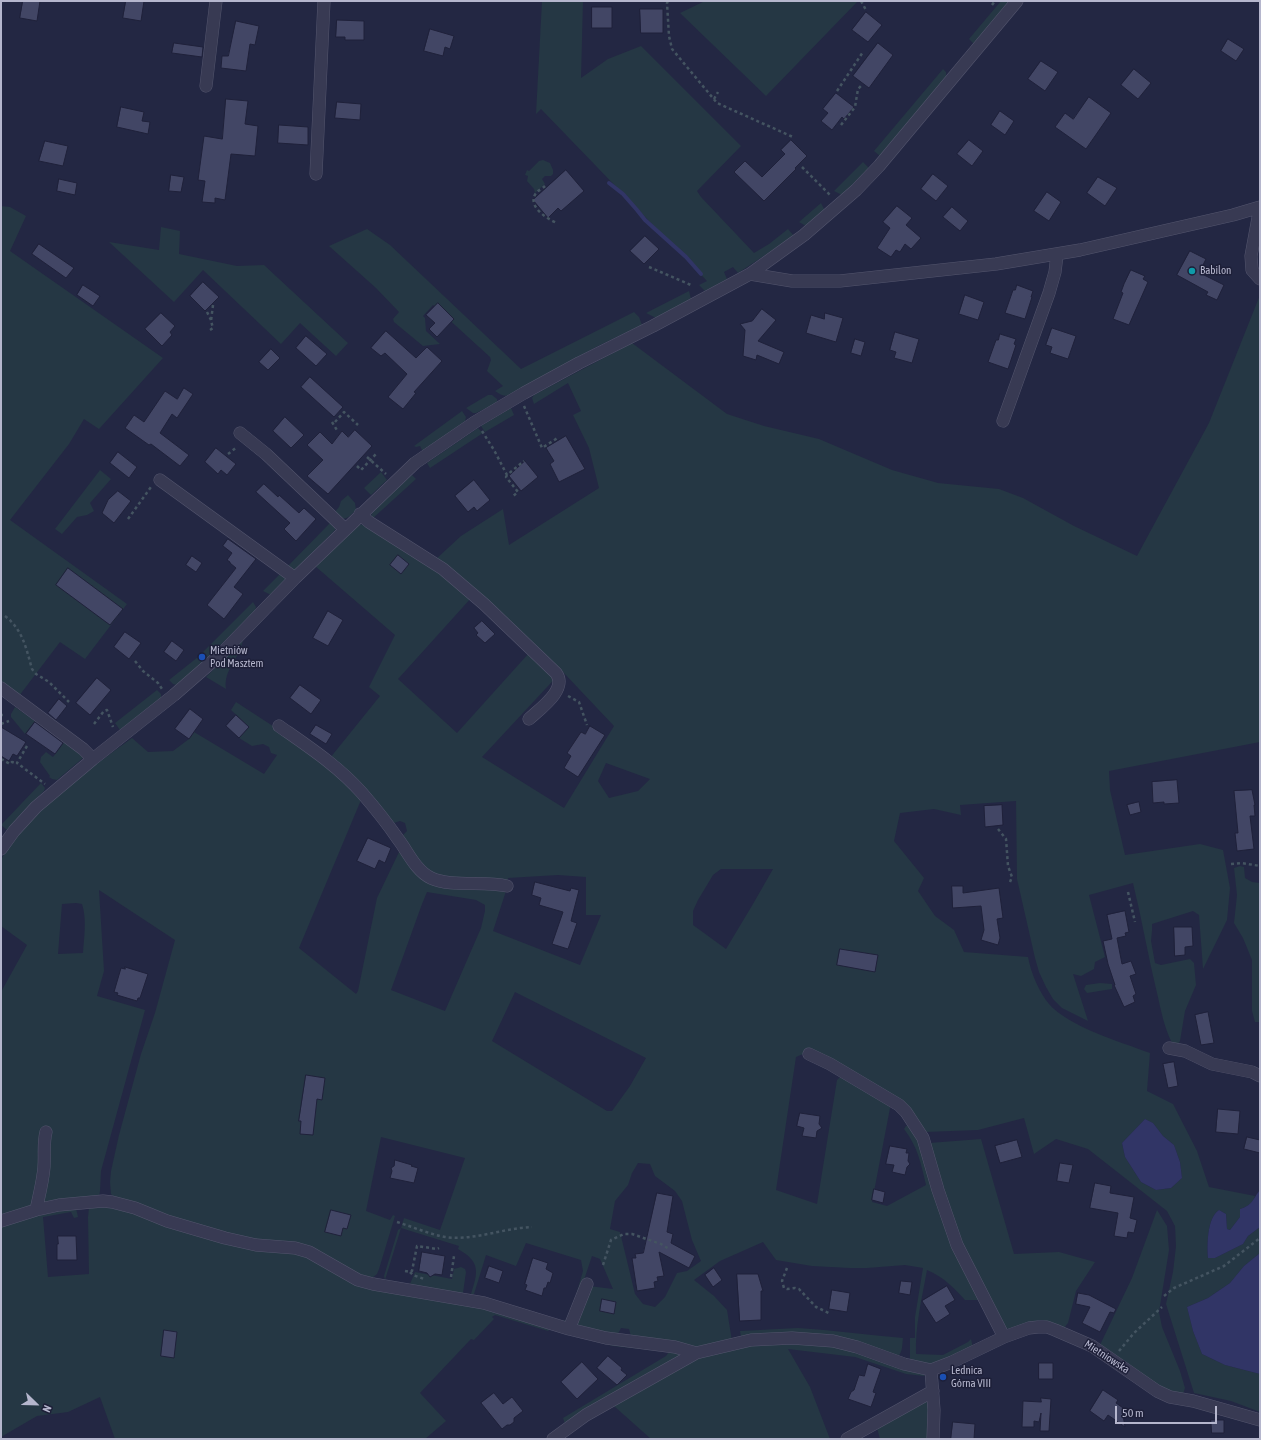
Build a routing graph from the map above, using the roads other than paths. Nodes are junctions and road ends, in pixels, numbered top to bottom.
1 (216, 1) edge
2 (324, 1) edge
3 (1017, 1) edge
4 (206, 86) dead end
5 (316, 174) dead end
6 (1260, 207) edge
7 (1057, 254) junction
8 (750, 274) junction
9 (1260, 279) edge
10 (1003, 421) dead end
11 (240, 433) dead end
12 (158, 481) road end
13 (360, 514) junction
14 (345, 529) junction
15 (295, 578) junction
16 (1, 688) edge
17 (529, 719) dead end
18 (279, 726) dead end
19 (93, 759) junction
20 (1, 849) edge
21 (507, 886) dead end
22 (1169, 1048) dead end
23 (809, 1054) dead end
24 (1260, 1076) edge
25 (46, 1132) dead end
26 (36, 1210) junction
27 (1, 1221) edge
28 (587, 1284) dead end
29 (570, 1329) junction
30 (1004, 1337) junction
31 (696, 1353) junction
32 (931, 1370) junction
33 (933, 1391) junction
34 (1260, 1420) edge
35 (553, 1439) edge
36 (847, 1439) edge
37 (933, 1439) edge

1 - 4 street
2 - 5 street
3 - 8 street
6 - 7 street
6 - 9 street
7 - 8 street
7 - 10 street
8 - 13 street
11 - 14 street
12 - 15 street
13 - 14 street
13 - 17 street
14 - 15 street
15 - 19 street
16 - 19 street
18 - 21 street
19 - 20 street
22 - 24 street
23 - 30 street
25 - 26 street
26 - 27 street
26 - 29 street
28 - 29 street
29 - 31 street
30 - 32 street, Mietniowska
30 - 34 street, Mietniowska
31 - 32 street
31 - 35 street
32 - 33 street
33 - 36 street
33 - 37 street

